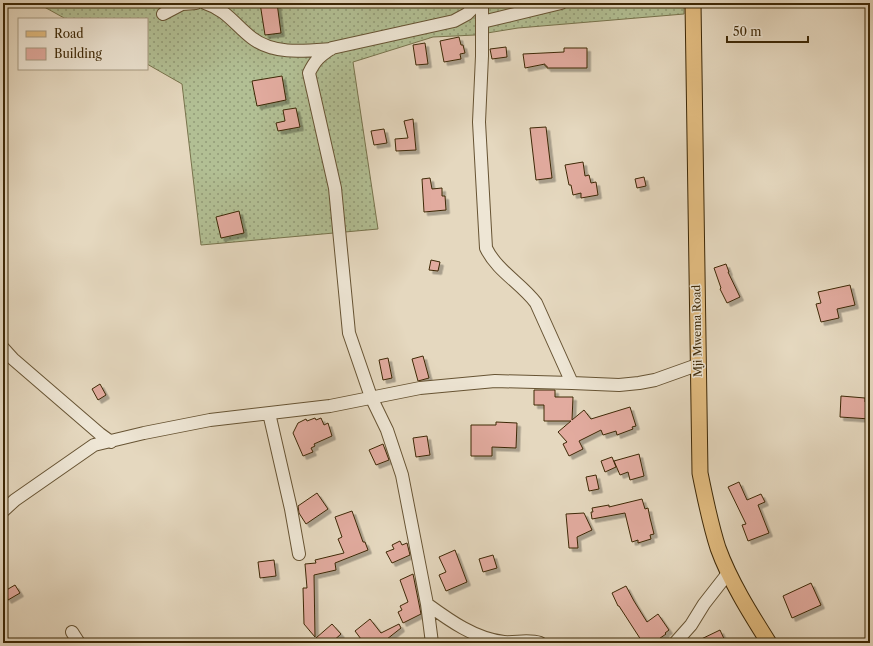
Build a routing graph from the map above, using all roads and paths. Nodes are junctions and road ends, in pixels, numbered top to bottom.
1 (196, 3) edge
2 (205, 3) edge
3 (478, 3) edge
4 (482, 3) edge
5 (561, 3) edge
6 (693, 3) edge
7 (163, 14) dead end
8 (482, 22) junction
9 (332, 48) junction
10 (3, 348) edge
11 (697, 365) junction
12 (572, 382) junction
13 (371, 397) junction
14 (269, 413) junction
15 (112, 442) junction
16 (3, 511) edge
17 (299, 554) dead end
18 (728, 572) junction
19 (427, 604) junction
20 (72, 632) dead end
21 (428, 641) edge
22 (79, 643) edge
23 (540, 643) edge
24 (675, 643) edge
25 (769, 643) edge

1 - 7 street
2 - 9 street
3 - 9 street
4 - 8 street
5 - 8 street
6 - 11 main road, Mji Mwema Road
8 - 12 street
9 - 13 street
10 - 15 street
11 - 12 street
11 - 18 main road, Mji Mwema Road
12 - 13 street
13 - 14 street
13 - 19 street
14 - 15 street
14 - 17 street
15 - 16 street
18 - 24 street
18 - 25 main road, Mji Mwema Road
19 - 21 street
19 - 23 street
20 - 22 street

